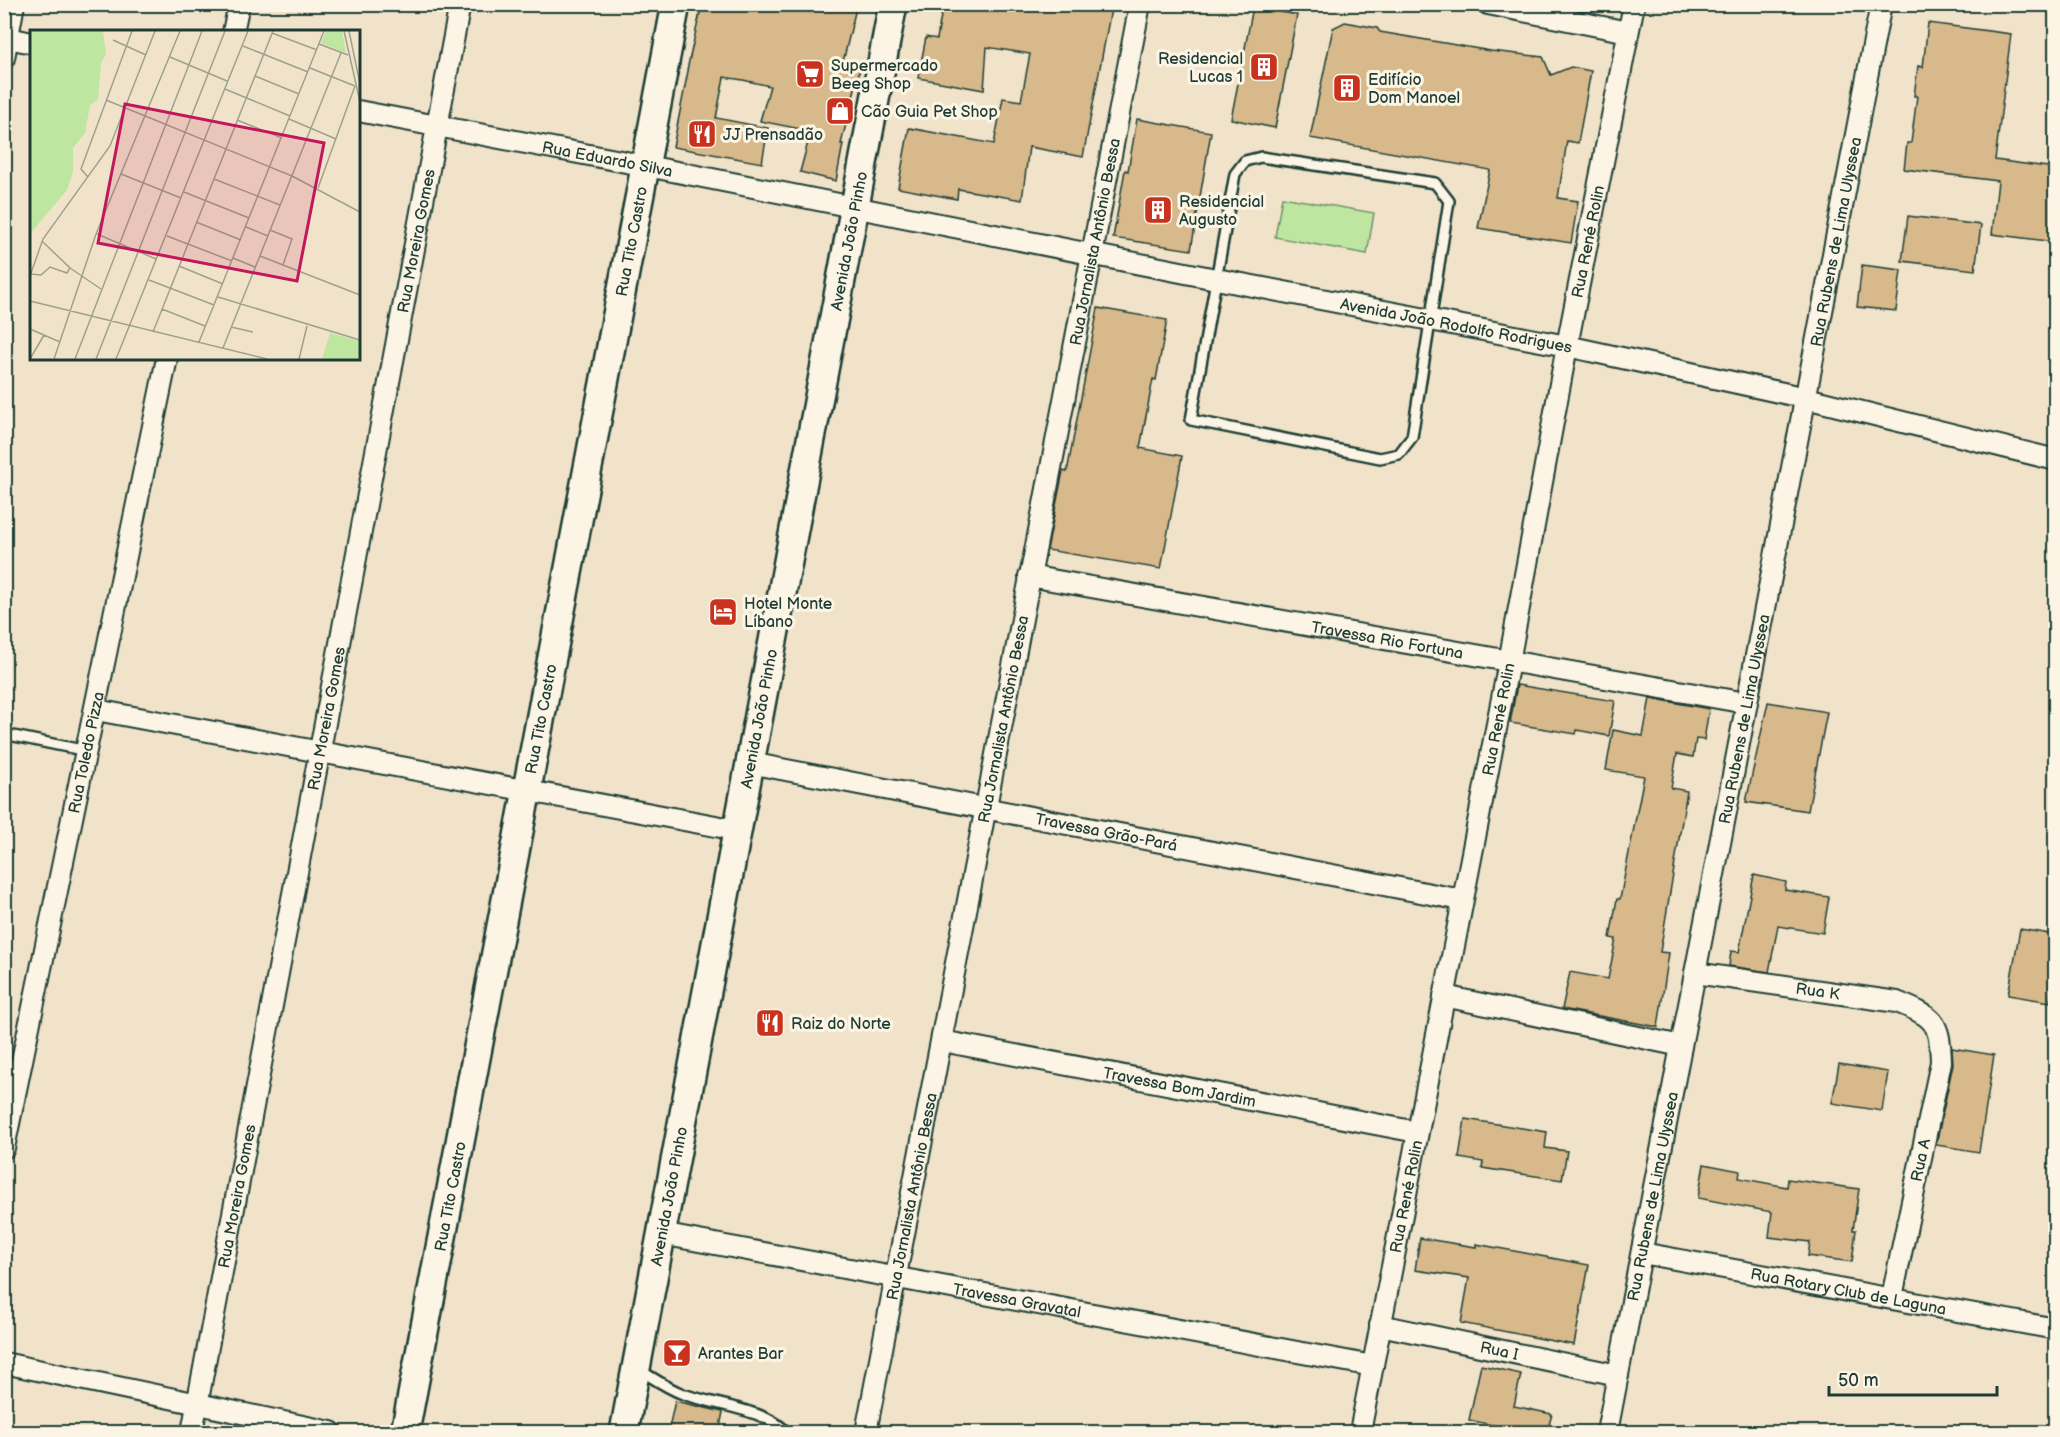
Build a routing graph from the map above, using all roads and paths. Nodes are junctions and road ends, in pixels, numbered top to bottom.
1 (14, 4) edge
2 (239, 4) edge
3 (460, 4) edge
4 (676, 4) edge
5 (893, 4) edge
6 (1140, 4) edge
7 (1488, 4) edge
8 (1634, 4) edge
9 (1881, 4) edge
10 (233, 30) edge
11 (1628, 32) junction
12 (6, 37) edge
13 (30, 43) edge
14 (4, 58) edge
15 (360, 111) edge
16 (436, 127) junction
17 (647, 166) junction
18 (854, 207) junction
19 (1092, 255) junction
20 (1216, 279) junction
21 (1430, 319) junction
22 (1567, 346) junction
23 (167, 360) edge
24 (1806, 398) junction
25 (2055, 460) edge
26 (1029, 576) junction
27 (1509, 662) junction
28 (1746, 703) junction
29 (96, 710) junction
30 (4, 734) edge
31 (319, 751) junction
32 (87, 752) junction
33 (750, 763) junction
34 (527, 791) junction
35 (986, 810) junction
36 (737, 830) junction
37 (1462, 900) junction
38 (1695, 973) junction
39 (1444, 996) junction
40 (1934, 1023) joint
41 (942, 1041) junction
42 (1681, 1046) junction
43 (1418, 1132) junction
44 (4, 1148) edge
45 (661, 1234) junction
46 (1642, 1253) junction
47 (896, 1279) junction
48 (1892, 1297) junction
49 (1380, 1325) junction
50 (2055, 1329) edge
51 (4, 1363) edge
52 (1372, 1366) junction
53 (636, 1368) junction
54 (1618, 1375) junction
55 (197, 1404) junction
56 (192, 1432) edge
57 (331, 1432) edge
58 (405, 1432) edge
59 (624, 1432) edge
60 (786, 1432) edge
61 (866, 1432) edge
62 (1360, 1432) edge
63 (1607, 1432) edge

1 - 12 street
2 - 10 street
3 - 16 street, Rua Moreira Gomes
4 - 17 main road, Rua Tito Castro
5 - 18 main road, Avenida João Pinho
6 - 19 street, Rua Jornalista Antônio Bessa
7 - 11 street
8 - 11 street, Rua René Rolin
9 - 24 street, Rua Rubens de Lima Ulyssea
11 - 22 street, Rua René Rolin
12 - 13 street
12 - 14 street
15 - 16 street, Rua Eduardo Silva
16 - 17 street, Rua Eduardo Silva
16 - 31 street, Rua Moreira Gomes
17 - 18 street, Rua Eduardo Silva
17 - 34 main road, Rua Tito Castro
18 - 19 street, Avenida João Rodolfo Rodrigues
18 - 33 main road, Avenida João Pinho
19 - 20 street, Avenida João Rodolfo Rodrigues
19 - 26 street, Rua Jornalista Antônio Bessa
20 - 21 street, Avenida João Rodolfo Rodrigues
20 - 21 lane
20 - 21 lane
21 - 22 street, Avenida João Rodolfo Rodrigues
22 - 24 street, Avenida João Rodolfo Rodrigues
22 - 27 street, Rua René Rolin
23 - 29 street, Rua Toledo Pizza
24 - 25 street, Avenida João Rodolfo Rodrigues
24 - 28 street, Rua Rubens de Lima Ulyssea
26 - 27 street, Travessa Rio Fortuna
26 - 35 street, Rua Jornalista Antônio Bessa
27 - 28 street, Travessa Rio Fortuna
27 - 37 street, Rua René Rolin
28 - 38 street, Rua Rubens de Lima Ulyssea
29 - 31 street
29 - 32 street, Rua Toledo Pizza
30 - 32 lane
31 - 34 street
31 - 55 street, Rua Moreira Gomes
32 - 44 street, Rua Toledo Pizza
33 - 35 street, Travessa Grão-Pará
33 - 36 main road, Avenida João Pinho
34 - 36 street
34 - 58 main road, Rua Tito Castro
35 - 37 street, Travessa Grão-Pará
35 - 41 street, Rua Jornalista Antônio Bessa
36 - 45 main road, Avenida João Pinho
37 - 39 street, Rua René Rolin
38 - 40 street, Rua K
38 - 42 street, Rua Rubens de Lima Ulyssea
39 - 42 street
39 - 43 street, Rua René Rolin
40 - 48 street, Rua A
41 - 43 street, Travessa Bom Jardim
41 - 47 street, Rua Jornalista Antônio Bessa
42 - 46 street, Rua Rubens de Lima Ulyssea
43 - 49 street, Rua René Rolin
45 - 47 street, Travessa Gravatal
45 - 53 main road, Avenida João Pinho
46 - 48 street, Rua Rotary Club de Laguna
46 - 54 street, Rua Rubens de Lima Ulyssea
47 - 52 street, Travessa Gravatal
47 - 61 street, Rua Jornalista Antônio Bessa
48 - 50 street, Rua Rotary Club de Laguna
49 - 52 street, Rua René Rolin
49 - 54 street, Rua I
51 - 55 street
52 - 62 street, Rua René Rolin
53 - 59 main road, Avenida João Pinho
53 - 60 lane
54 - 63 street, Rua Rubens de Lima Ulyssea
55 - 56 street, Rua Moreira Gomes
55 - 57 street

